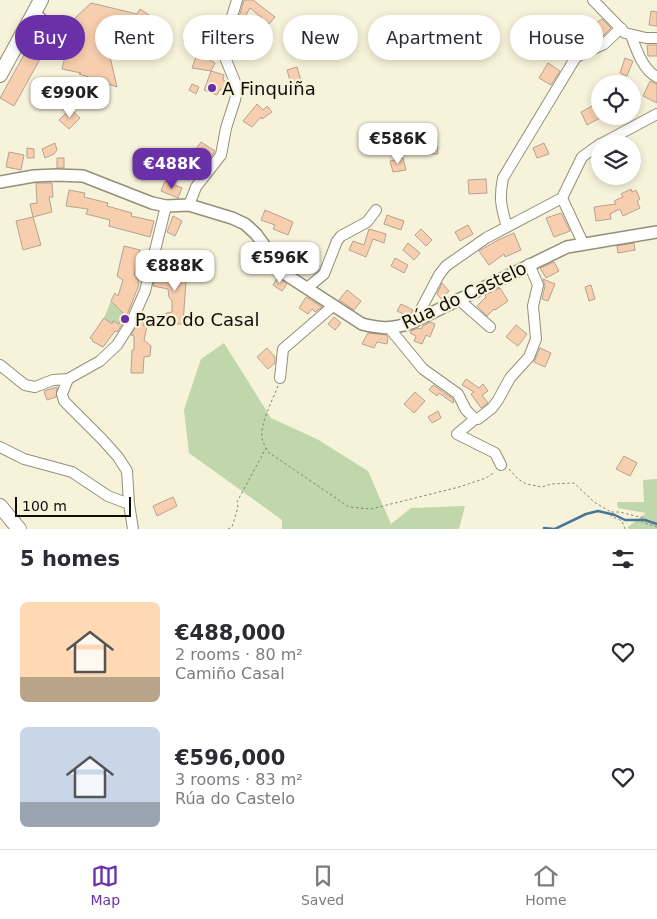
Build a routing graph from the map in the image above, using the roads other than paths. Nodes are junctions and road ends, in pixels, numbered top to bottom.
1 (237, 0) edge
2 (592, 0) edge
3 (38, 5) edge
4 (47, 15) edge
5 (621, 28) junction
6 (631, 35) junction
7 (657, 38) edge
8 (0, 75) edge
9 (657, 77) edge
10 (657, 114) edge
11 (617, 135) edge
12 (591, 150) edge
13 (0, 182) edge
14 (562, 198) junction
15 (189, 205) junction
16 (166, 206) junction
17 (376, 210) dead end
18 (507, 227) junction
19 (657, 232) edge
20 (583, 243) junction
21 (529, 264) junction
22 (307, 288) junction
23 (458, 299) junction
24 (333, 306) junction
25 (420, 319) junction
26 (490, 327) dead end
27 (390, 329) junction
28 (0, 365) edge
29 (280, 378) road end
30 (68, 379) junction
31 (475, 419) junction
32 (0, 447) edge
33 (501, 465) road end
34 (129, 504) junction
35 (0, 506) edge
36 (20, 529) edge
37 (133, 529) edge

1 - 15 street
2 - 5 street
3 - 4 lane
3 - 8 main road
5 - 6 street
5 - 18 street
6 - 7 street
6 - 9 street
10 - 11 street
12 - 14 street
13 - 16 street, Rúa do Castelo
14 - 18 street
14 - 20 street
15 - 16 street, Rúa do Castelo
15 - 22 street, Rúa do Castelo
16 - 30 street
17 - 22 street
18 - 25 street
19 - 20 street, Rúa do Castelo
20 - 21 street, Rúa do Castelo
21 - 23 street, Rúa do Castelo
21 - 31 street
22 - 24 street, Rúa do Castelo
23 - 25 street, Rúa do Castelo
23 - 26 street
24 - 27 street, Rúa do Castelo
24 - 29 street
25 - 27 street, Rúa do Castelo
27 - 31 street
28 - 30 street
30 - 34 street
31 - 33 street
32 - 34 street
34 - 37 street
35 - 36 main road

